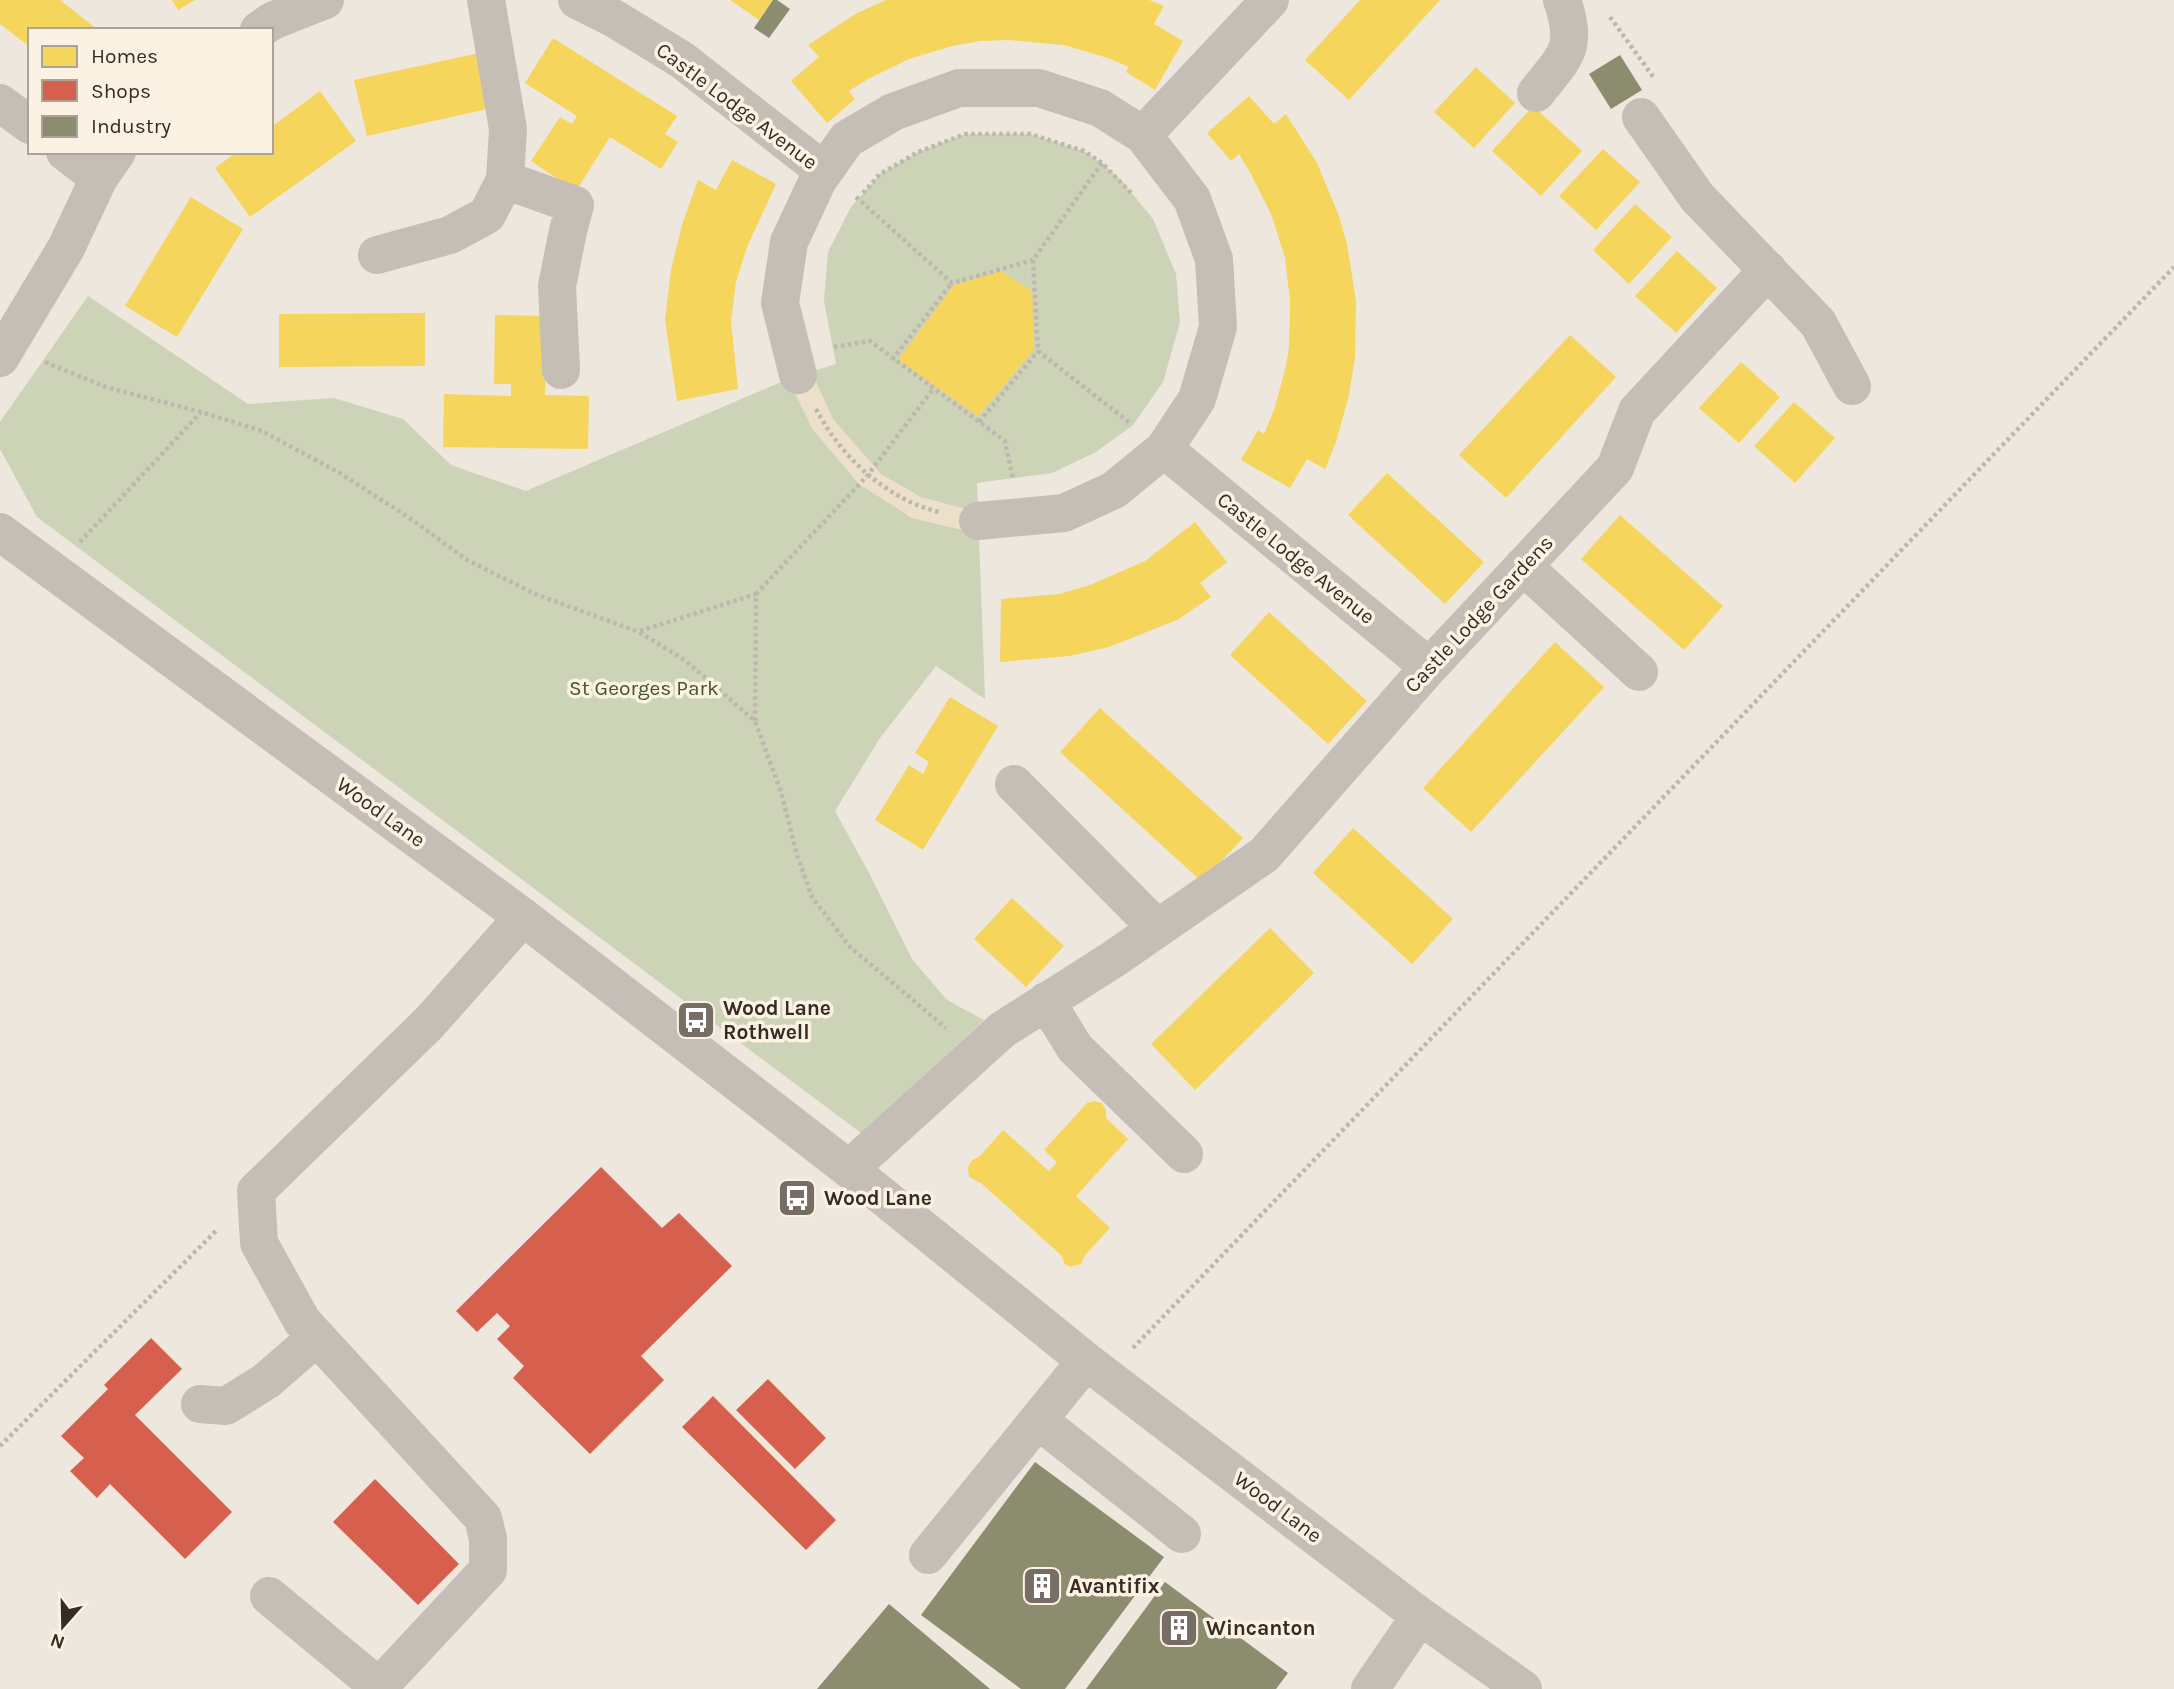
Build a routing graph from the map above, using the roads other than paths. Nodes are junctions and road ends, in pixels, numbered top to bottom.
1 (323, 0) edge
2 (486, 0) edge
3 (577, 0) edge
4 (1270, 0) edge
5 (1562, 0) edge
6 (262, 28) edge
7 (1536, 93) dead end
8 (0, 103) edge
9 (1641, 117) dead end
10 (28, 124) edge
11 (1136, 131) junction
12 (72, 154) edge
13 (108, 165) edge
14 (824, 171) junction
15 (505, 180) junction
16 (377, 255) dead end
17 (1769, 270) junction
18 (6, 349) edge
19 (561, 370) dead end
20 (798, 375) road end
21 (1852, 386) dead end
22 (1164, 449) junction
23 (978, 522) road end
24 (0, 532) edge
25 (1523, 566) junction
26 (1429, 667) junction
27 (1639, 672) dead end
28 (1014, 785) dead end
29 (523, 917) junction
30 (1157, 928) junction
31 (1046, 1001) junction
32 (1184, 1154) dead end
33 (849, 1169) junction
34 (317, 1338) junction
35 (1096, 1368) junction
36 (200, 1404) dead end
37 (1038, 1420) junction
38 (1182, 1534) dead end
39 (928, 1555) dead end
40 (269, 1596) dead end
41 (1420, 1616) junction
42 (378, 1688) edge
43 (1370, 1689) edge
44 (1522, 1689) edge

1 - 6 street
2 - 15 street
3 - 14 street, Castle Lodge Avenue
4 - 11 street
5 - 7 street
8 - 10 street
9 - 17 street
11 - 14 street, Castle Lodge Avenue
11 - 22 street, Castle Lodge Avenue
12 - 13 street
13 - 18 street
14 - 20 street, Castle Lodge Avenue
15 - 16 street
15 - 19 street
17 - 21 street
17 - 25 street, Castle Lodge Gardens
22 - 23 street, Castle Lodge Avenue
22 - 26 street, Castle Lodge Avenue
24 - 29 street, Wood Lane
25 - 26 street, Castle Lodge Gardens
25 - 27 street
26 - 30 street, Castle Lodge Gardens
28 - 30 street
29 - 33 street, Wood Lane
29 - 34 street
30 - 31 street, Castle Lodge Gardens
31 - 32 street
31 - 33 street, Castle Lodge Gardens
33 - 35 street, Wood Lane
34 - 36 street
34 - 42 street
35 - 37 street
35 - 41 street, Wood Lane
37 - 38 street
37 - 39 street
40 - 42 street
41 - 43 street
41 - 44 street, Wood Lane

